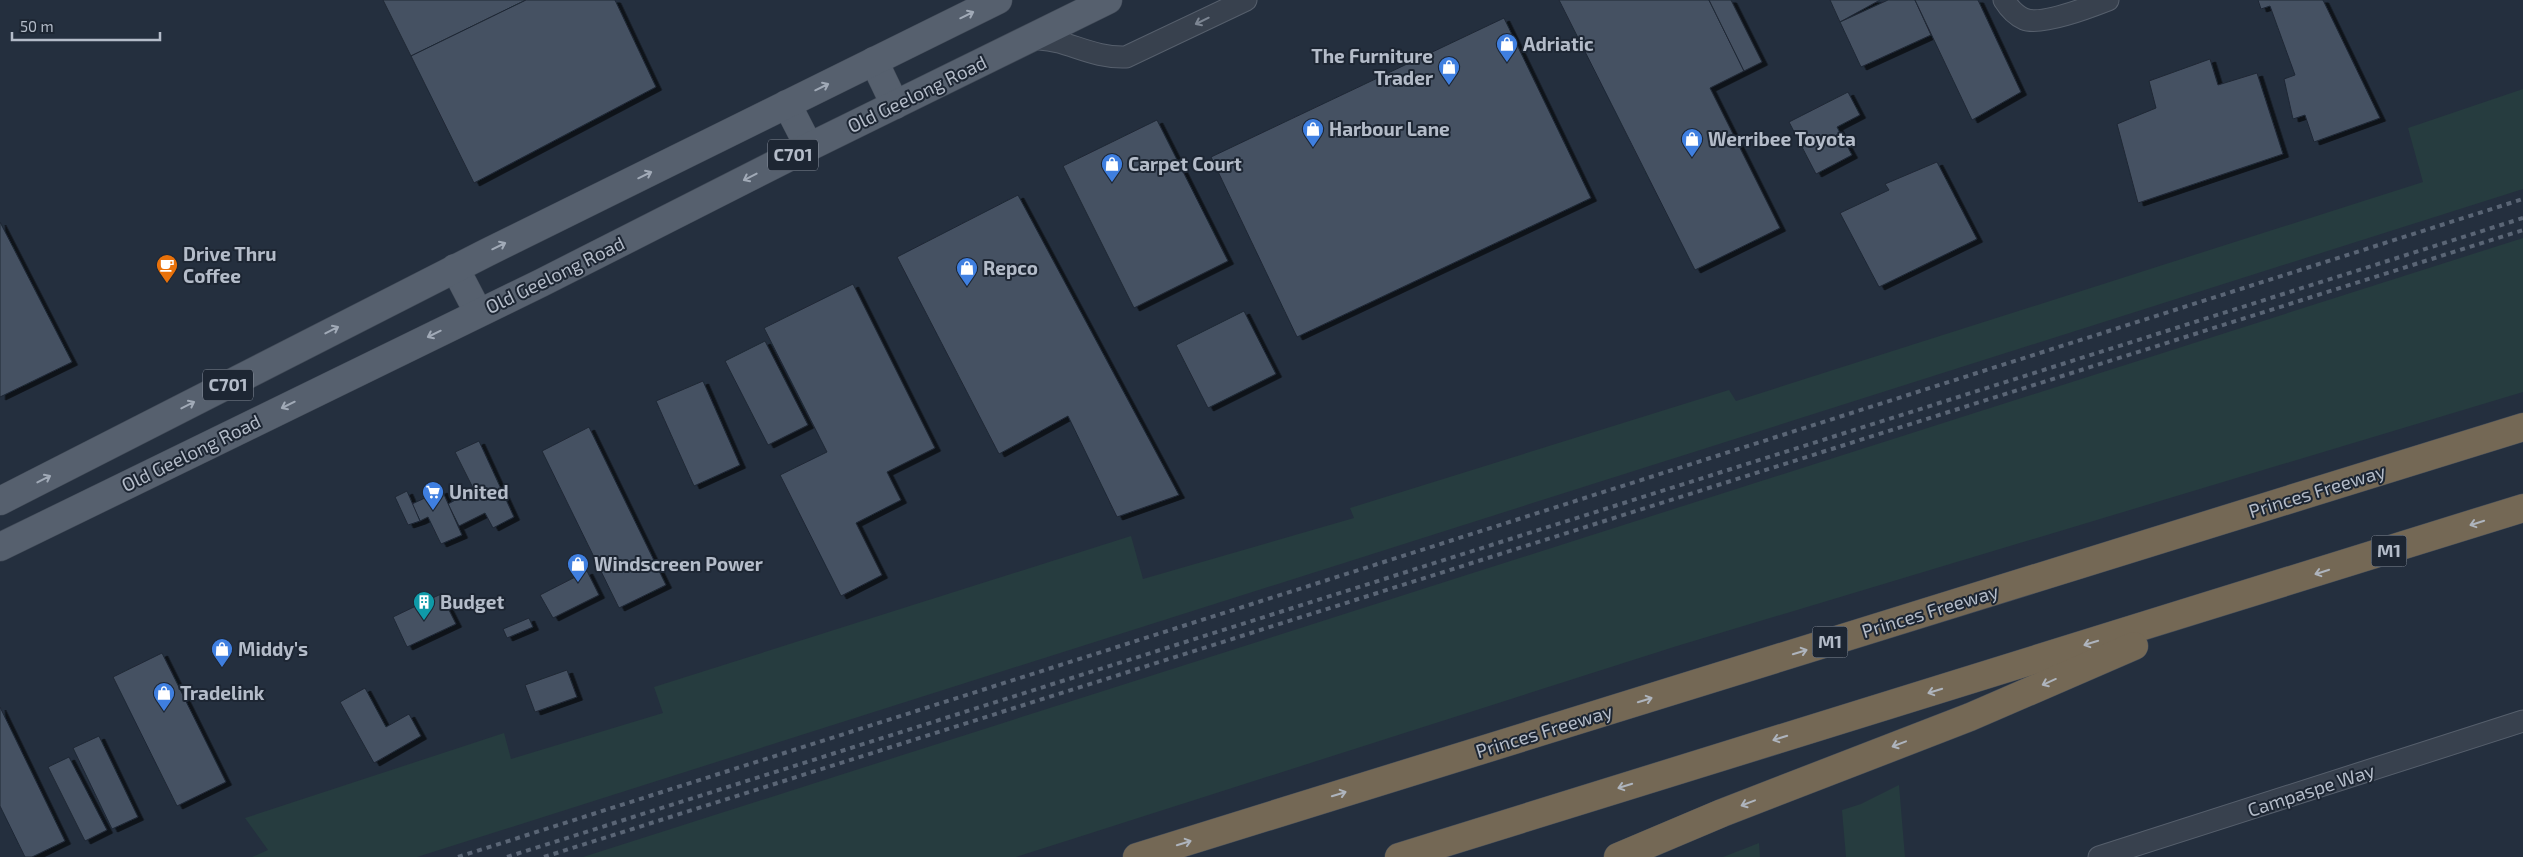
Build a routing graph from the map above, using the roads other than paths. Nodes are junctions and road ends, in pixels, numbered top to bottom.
1 (998, 0) edge
2 (1108, 0) edge
3 (1246, 0) edge
4 (2004, 0) edge
5 (2108, 0) edge
6 (1032, 38) junction
7 (874, 61) junction
8 (787, 104) junction
9 (896, 105) junction
10 (809, 147) junction
11 (455, 268) junction
12 (478, 312) junction
13 (2523, 427) edge
14 (0, 501) edge
15 (0, 508) edge
16 (2523, 508) edge
17 (51, 521) junction
18 (0, 547) edge
19 (2255, 593) junction
20 (2523, 721) edge
21 (1137, 857) edge
22 (1399, 857) edge
23 (1618, 857) edge
24 (2099, 857) edge

7 -> 1 main road, C701
2 - 6 main road, Old Geelong Road / C701
3 -> 6 street
4 - 5 street
6 - 9 main road, Old Geelong Road / C701
8 -> 7 main road, C701
7 - 9 main road
8 - 10 main road
11 -> 8 main road, C701
9 - 10 main road, Old Geelong Road / C701
10 -> 12 main road, Old Geelong Road / C701
11 - 12 main road
14 -> 11 main road, C701
12 -> 17 main road, Old Geelong Road / C701
21 -> 13 highway, Princes Freeway / M1
15 - 17 main road
16 -> 19 highway, M1
17 - 18 main road, Old Geelong Road / C701
19 -> 22 highway, M1
19 -> 23 highway
20 - 24 street, Campaspe Way

